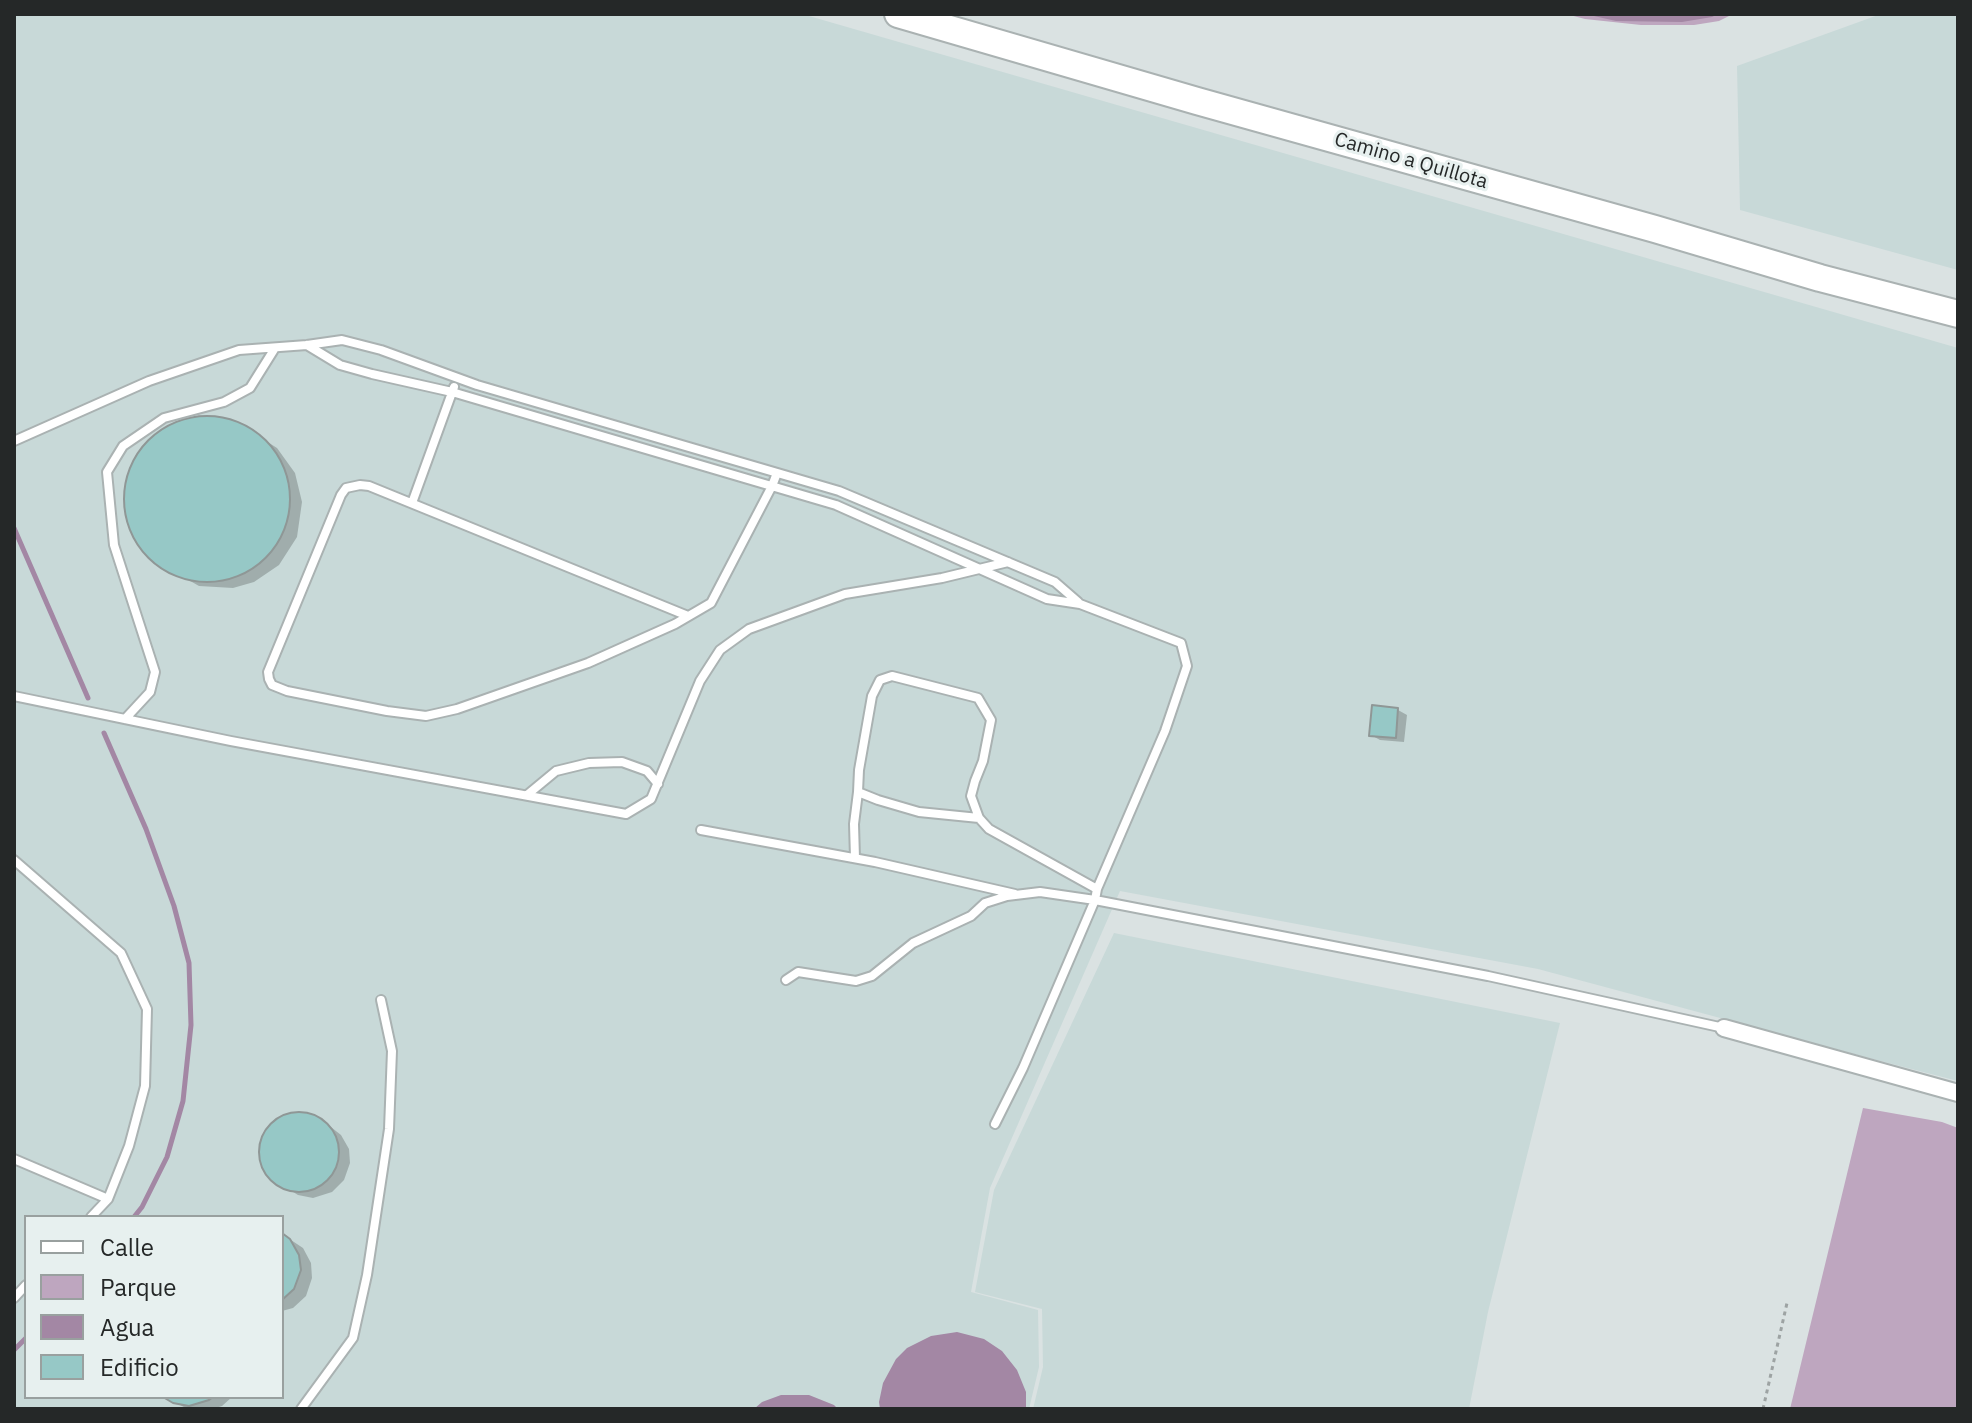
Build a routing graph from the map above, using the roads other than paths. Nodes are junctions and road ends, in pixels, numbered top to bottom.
1 (898, 14) edge
2 (1958, 316) edge
3 (307, 345) junction
4 (275, 348) junction
5 (458, 378) junction
6 (452, 392) junction
7 (14, 441) edge
8 (777, 473) junction
9 (772, 486) junction
10 (412, 503) junction
11 (1008, 562) junction
12 (981, 570) junction
13 (1080, 604) junction
14 (688, 616) junction
15 (14, 696) edge
16 (125, 719) junction
17 (658, 784) junction
18 (858, 792) junction
19 (527, 795) junction
20 (979, 818) junction
21 (701, 830) dead end
22 (855, 858) junction
23 (14, 860) edge
24 (1097, 889) junction
25 (1019, 895) junction
26 (1095, 900) junction
27 (786, 980) dead end
28 (381, 1000) dead end
29 (1724, 1028) joint
30 (1958, 1093) edge
31 (995, 1124) dead end
32 (14, 1159) edge
33 (108, 1199) junction
34 (93, 1215) edge
35 (301, 1409) edge

1 - 2 main road, Camino a Quillota
3 - 4 lane
3 - 5 lane
3 - 6 lane
4 - 7 lane
4 - 16 lane
5 - 6 lane
5 - 8 lane
6 - 9 lane
6 - 10 lane
8 - 9 lane
8 - 11 lane
9 - 12 lane
9 - 14 lane
10 - 14 lane
10 - 14 lane
11 - 12 lane
11 - 13 lane
12 - 13 lane
12 - 17 lane
13 - 24 lane
15 - 16 lane
16 - 19 lane
17 - 19 lane
17 - 19 lane
18 - 20 lane
18 - 20 lane
18 - 22 lane
20 - 24 lane
21 - 22 lane
22 - 25 lane
23 - 33 lane
24 - 26 lane
25 - 26 lane
25 - 27 lane
26 - 29 lane
26 - 31 lane
28 - 35 lane
29 - 30 street
32 - 33 lane
33 - 34 lane

